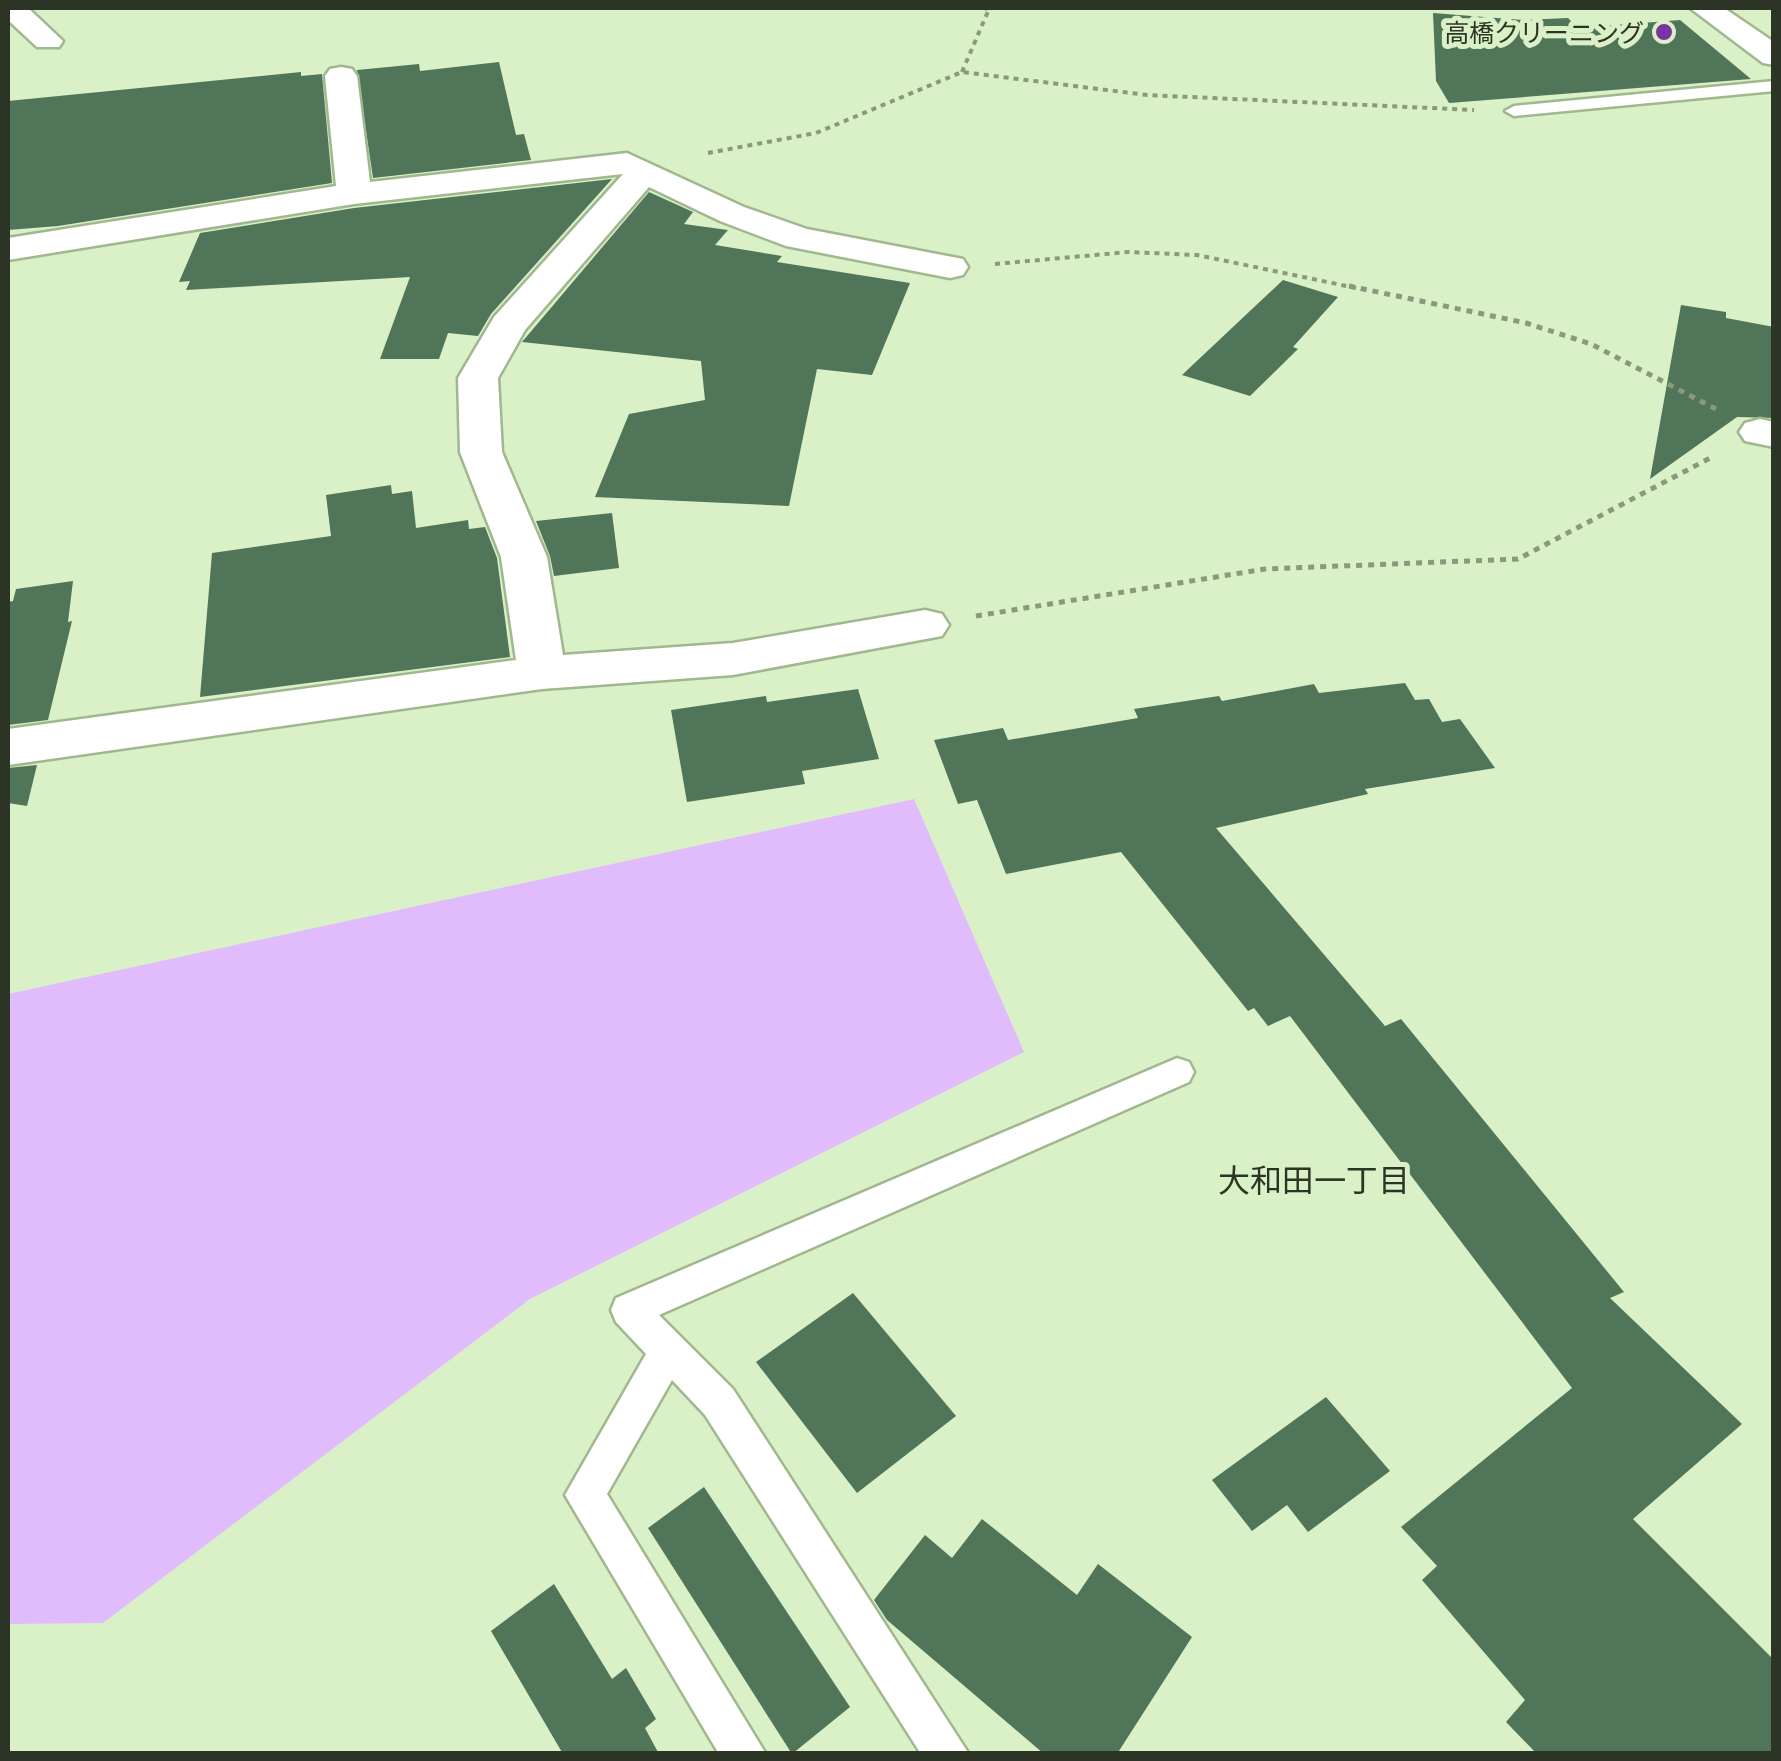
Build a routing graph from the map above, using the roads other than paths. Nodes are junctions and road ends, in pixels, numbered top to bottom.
1 (11, 8) edge
2 (1705, 8) edge
3 (48, 41) dead end
4 (1774, 56) edge
5 (341, 76) dead end
6 (1774, 86) edge
7 (1514, 111) road end
8 (635, 168) junction
9 (354, 194) junction
10 (8, 249) edge
11 (950, 268) road end
12 (925, 625) road end
13 (542, 673) junction
14 (8, 747) edge
15 (1177, 1072) dead end
16 (668, 1350) junction
17 (744, 1754) edge
18 (947, 1754) edge

1 - 3 street
2 - 4 street
5 - 9 street
6 - 7 lane
8 - 9 street
8 - 11 street
8 - 13 street
9 - 10 street
12 - 13 street
13 - 14 street
15 - 16 lane
16 - 17 lane
16 - 18 lane

